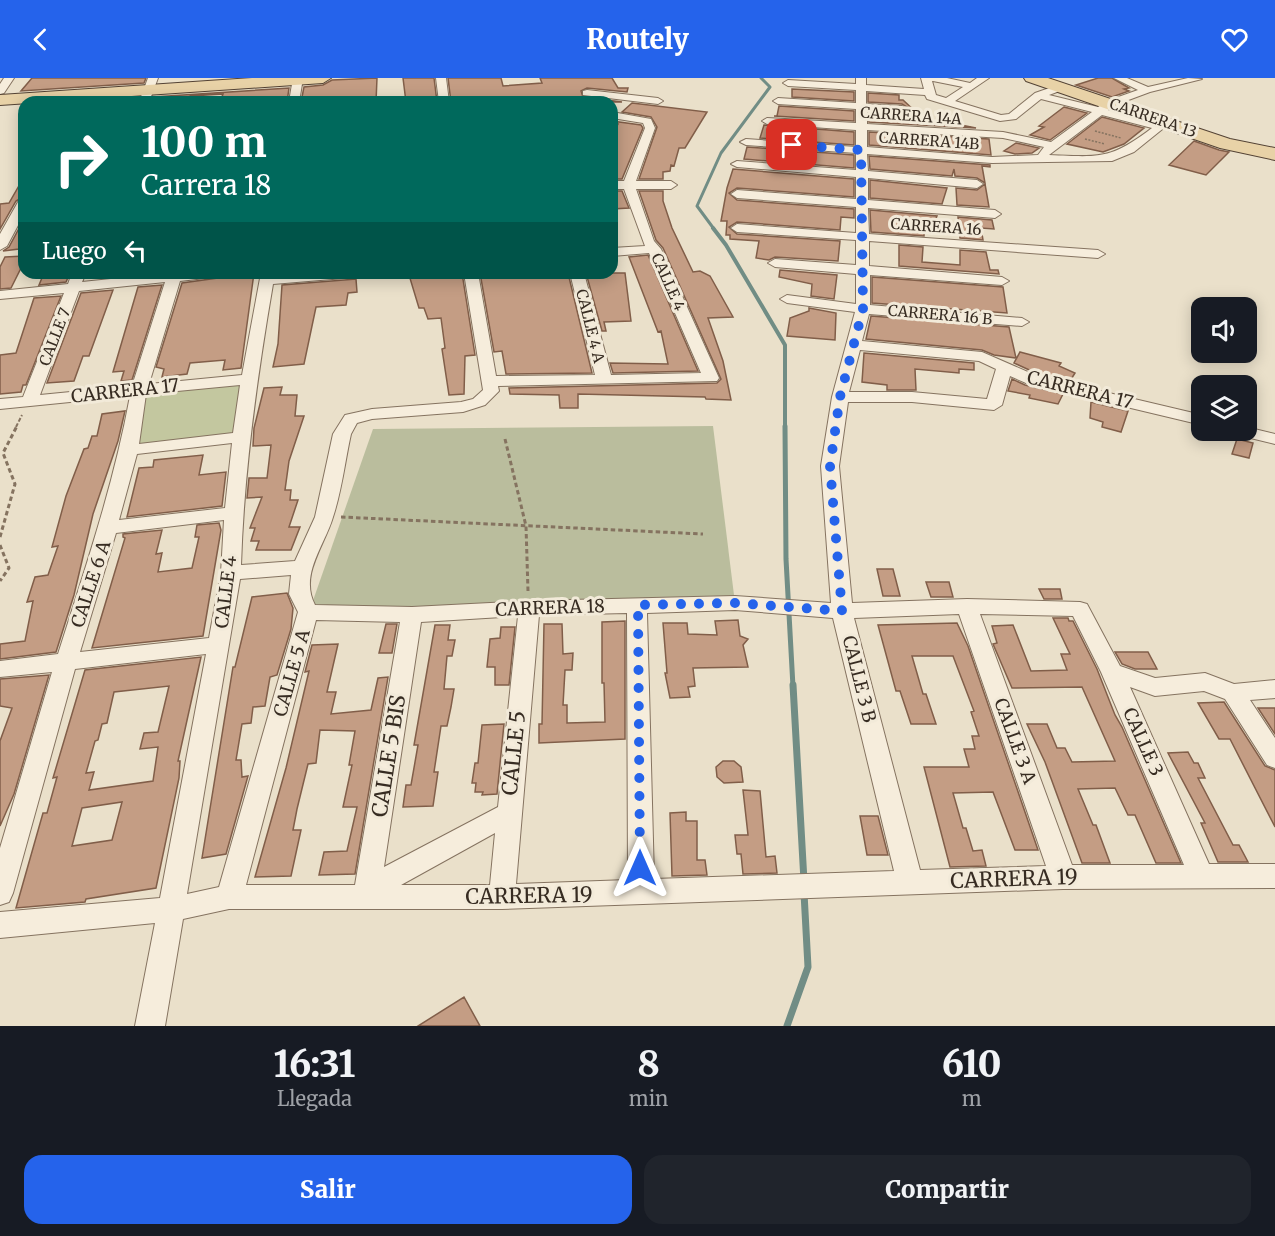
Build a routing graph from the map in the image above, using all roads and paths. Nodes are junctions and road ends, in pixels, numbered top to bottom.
1 (9, 78) edge
2 (322, 78) edge
3 (441, 78) edge
4 (926, 78) edge
5 (933, 78) edge
6 (984, 78) edge
7 (1032, 78) edge
8 (1119, 78) edge
9 (298, 79) edge
10 (1196, 79) edge
11 (788, 83) dead end
12 (860, 83) edge
13 (971, 86) junction
14 (1061, 87) junction
15 (149, 90) edge
16 (1148, 90) junction
17 (0, 91) edge
18 (586, 93) edge
19 (930, 94) junction
20 (1039, 95) junction
21 (60, 96) edge
22 (295, 96) edge
23 (443, 96) edge
24 (613, 96) edge
25 (618, 97) edge
26 (18, 99) edge
27 (0, 100) edge
28 (778, 100) dead end
29 (658, 101) dead end
30 (950, 102) junction
31 (1107, 107) junction
32 (862, 108) junction
33 (902, 109) dead end
34 (618, 116) edge
35 (767, 121) dead end
36 (1078, 127) junction
37 (861, 128) junction
38 (1068, 135) junction
39 (746, 142) dead end
40 (1140, 142) junction
41 (1053, 146) junction
42 (861, 150) junction
43 (1130, 150) junction
44 (1275, 154) edge
45 (1038, 158) junction
46 (737, 164) dead end
47 (862, 175) junction
48 (977, 184) dead end
49 (618, 185) edge
50 (629, 185) junction
51 (671, 185) dead end
52 (738, 194) dead end
53 (863, 204) junction
54 (995, 214) dead end
55 (18, 215) edge
56 (0, 217) edge
57 (18, 218) edge
58 (737, 228) dead end
59 (863, 239) junction
60 (0, 246) edge
61 (654, 249) junction
62 (618, 252) edge
63 (1098, 254) dead end
64 (775, 263) dead end
65 (863, 271) junction
66 (77, 279) edge
67 (144, 279) edge
68 (174, 279) edge
69 (268, 279) edge
70 (472, 279) edge
71 (579, 279) edge
72 (1002, 282) dead end
73 (74, 288) junction
74 (0, 295) edge
75 (787, 299) dead end
76 (863, 309) junction
77 (1022, 322) dead end
78 (854, 345) junction
79 (1004, 368) junction
80 (604, 378) junction
81 (249, 379) junction
82 (491, 386) junction
83 (139, 390) junction
84 (840, 397) junction
85 (30, 400) junction
86 (0, 404) edge
87 (1191, 417) edge
88 (1257, 434) edge
89 (240, 437) junction
90 (1275, 439) edge
91 (505, 440) dead end
92 (129, 450) junction
93 (232, 513) junction
94 (324, 517) junction
95 (526, 526) junction
96 (108, 528) junction
97 (704, 534) dead end
98 (0, 537) edge
99 (0, 545) edge
100 (302, 567) junction
101 (231, 573) junction
102 (0, 581) edge
103 (638, 605) junction
104 (967, 606) junction
105 (529, 608) junction
106 (1080, 609) joint
107 (842, 611) junction
108 (309, 612) junction
109 (412, 615) junction
110 (219, 645) junction
111 (66, 662) junction
112 (0, 669) edge
113 (1112, 672) junction
114 (1275, 689) edge
115 (1233, 693) junction
116 (1275, 758) edge
117 (508, 814) junction
118 (1275, 876) edge
119 (1063, 877) junction
120 (1203, 877) junction
121 (910, 884) junction
122 (641, 892) junction
123 (0, 893) edge
124 (367, 893) junction
125 (229, 897) junction
126 (502, 897) junction
127 (173, 909) junction
128 (0, 925) edge
129 (150, 1026) edge

1 - 17 street
2 - 9 main road
3 - 23 street
4 - 19 street
5 - 13 street
6 - 13 street
7 - 14 main road, CARRERA 13
8 - 16 street
9 - 15 main road
9 - 22 street
10 - 16 street
11 - 12 street
12 - 19 street
12 - 32 street, CALLE 3 B
13 - 30 street
14 - 20 street
14 - 31 main road, CARRERA 13
15 - 21 main road
16 - 31 street
18 - 24 street
19 - 30 street
20 - 30 street
20 - 31 street
25 - 29 street
26 - 27 main road
28 - 32 street
31 - 36 street
31 - 40 street
31 - 44 main road, CARRERA 13
32 - 33 street
32 - 37 street, CALLE 3 B
34 - 50 street
35 - 37 street, CARRERA 14A
36 - 38 street
36 - 40 path
37 - 41 street, CARRERA 14A
37 - 42 street, CALLE 3 B
38 - 41 street
38 - 43 path
39 - 42 street, CARRERA 14B
40 - 43 street
41 - 45 street
42 - 45 street, CARRERA 14B
42 - 47 street, CALLE 3 B
43 - 45 street, CARRERA 14B
46 - 47 street
47 - 48 street
47 - 53 street, CALLE 3 B
49 - 50 street
50 - 51 street
50 - 61 street, CALLE 4
52 - 53 street
53 - 54 street
53 - 59 street, CALLE 3 B
55 - 56 street
57 - 60 street
58 - 59 street, CARRERA 16
59 - 63 street, CARRERA 16
59 - 65 street, CALLE 3 B
61 - 62 street
61 - 80 street, CALLE 4
64 - 65 street
65 - 72 street
65 - 76 street, CALLE 3 B
66 - 73 street, CALLE 7
67 - 73 street
68 - 83 street, CALLE 6 A
69 - 81 street, CALLE 4
70 - 82 street
71 - 80 street, CALLE 4 A
73 - 74 street
73 - 85 street, CALLE 7
75 - 76 street, CARRERA 16 B
76 - 77 street, CARRERA 16 B
76 - 78 street, CALLE 3 B
78 - 79 street, CARRERA 17
78 - 84 street, CALLE 3 B
79 - 84 street
79 - 87 street, CARRERA 17
80 - 82 street
81 - 83 street, CARRERA 17
81 - 89 street, CALLE 4
82 - 94 street, CALLE 5 A
83 - 85 street, CARRERA 17
83 - 92 street, CALLE 6 A
84 - 107 street, CALLE 3 B
85 - 86 street, CARRERA 17
85 - 98 path
88 - 90 street
89 - 92 street
89 - 93 street, CALLE 4
91 - 95 path
92 - 96 street, CALLE 6 A
93 - 96 street
93 - 101 street, CALLE 4
94 - 95 path
94 - 100 street, CALLE 5 A
95 - 97 path
95 - 105 path
96 - 111 street, CALLE 6 A
99 - 102 path
100 - 101 street
100 - 108 street, CALLE 5 A
101 - 110 street, CALLE 4
103 - 105 street, CARRERA 18
103 - 107 street, CARRERA 18
103 - 122 street
104 - 106 street, CARRERA 18
104 - 107 street, CARRERA 18
104 - 119 street, CALLE 3 A
105 - 109 street, CARRERA 18
105 - 117 street, CALLE 5
106 - 113 street, CALLE 3
107 - 121 street, CALLE 3 B
108 - 109 street, CARRERA 18
108 - 125 street, CALLE 5 A
109 - 124 street, CALLE 5 BIS
110 - 111 street
110 - 127 street, CALLE 4
111 - 112 street
111 - 123 street, CALLE 6 A
113 - 115 street
113 - 120 street, CALLE 3
114 - 115 street
115 - 116 street
117 - 124 street
117 - 126 street, CALLE 5
118 - 120 street, CARRERA 19
119 - 120 street, CARRERA 19
119 - 121 street, CARRERA 19
121 - 122 street, CARRERA 19
122 - 126 street, CARRERA 19
124 - 125 street, CARRERA 19
124 - 126 street, CARRERA 19
125 - 127 street, CARRERA 19
127 - 128 street, CARRERA 19
127 - 129 street, CALLE 4

